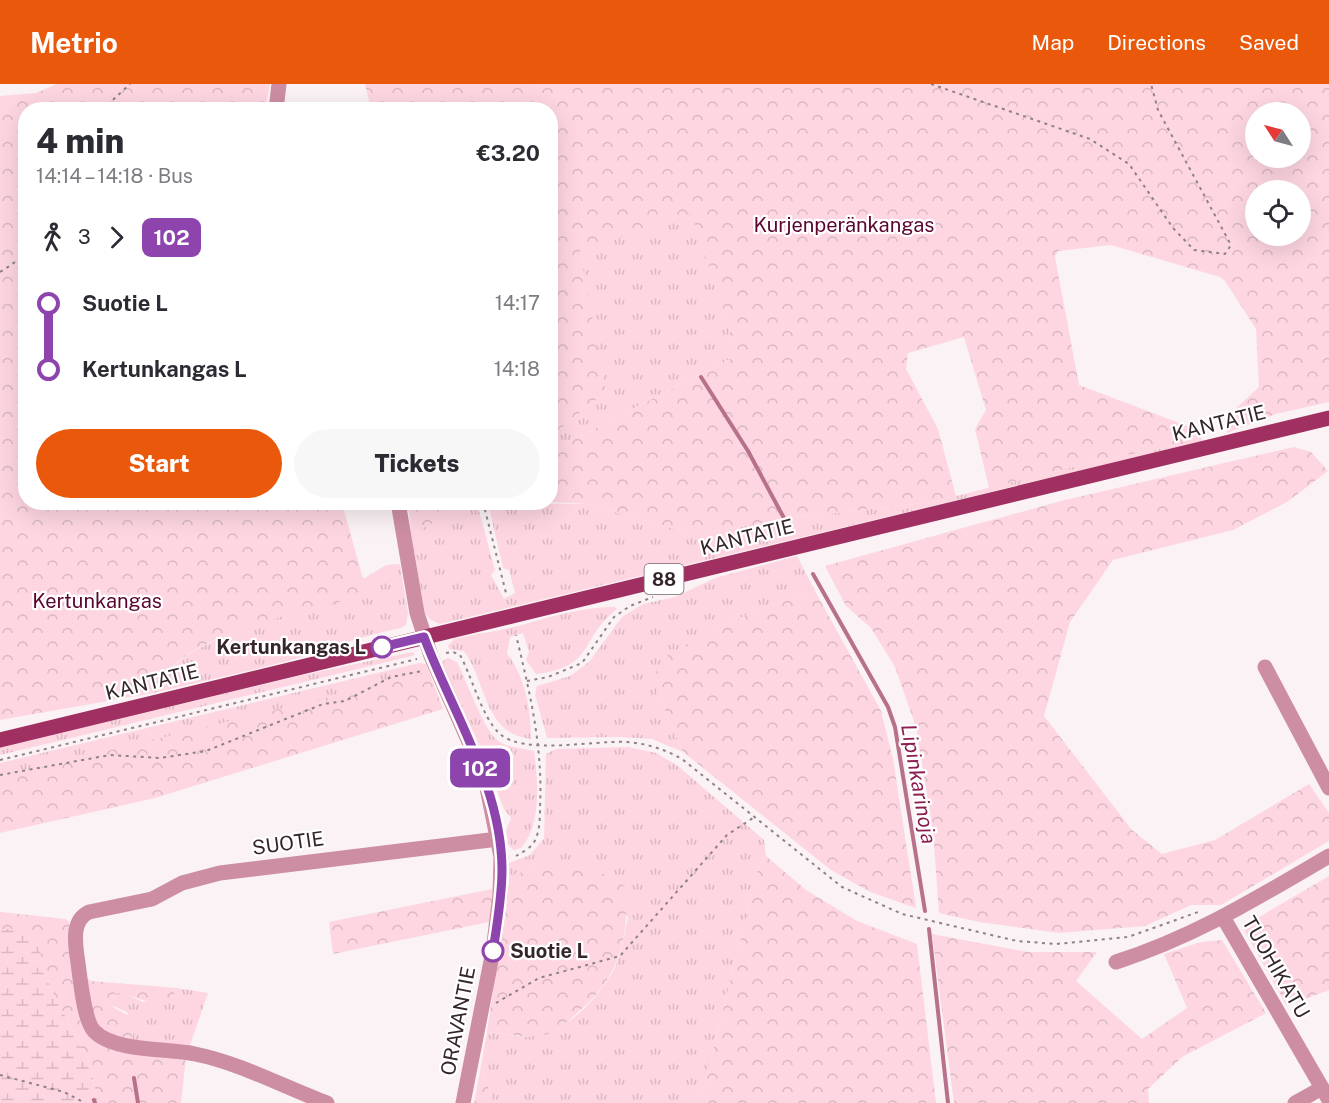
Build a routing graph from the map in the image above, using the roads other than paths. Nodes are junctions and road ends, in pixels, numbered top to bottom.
1 (279, 84) edge
2 (277, 102) edge
3 (1329, 418) edge
4 (400, 510) edge
5 (424, 637) junction
6 (1264, 667) dead end
7 (0, 740) edge
8 (1329, 788) edge
9 (498, 839) junction
10 (1329, 856) edge
11 (1223, 917) junction
12 (1116, 962) dead end
13 (1325, 1094) edge
14 (327, 1103) edge
15 (462, 1103) edge
16 (1295, 1103) edge

1 - 2 street
3 - 5 main road, KANTATIE / 88
4 - 5 street, ORAVANTIE
5 - 7 main road, KANTATIE / 88
5 - 9 street, ORAVANTIE
6 - 8 street
9 - 14 street, SUOTIE
9 - 15 street, ORAVANTIE
10 - 11 street
11 - 12 street
11 - 13 street, TUOHIKATU
13 - 16 street

